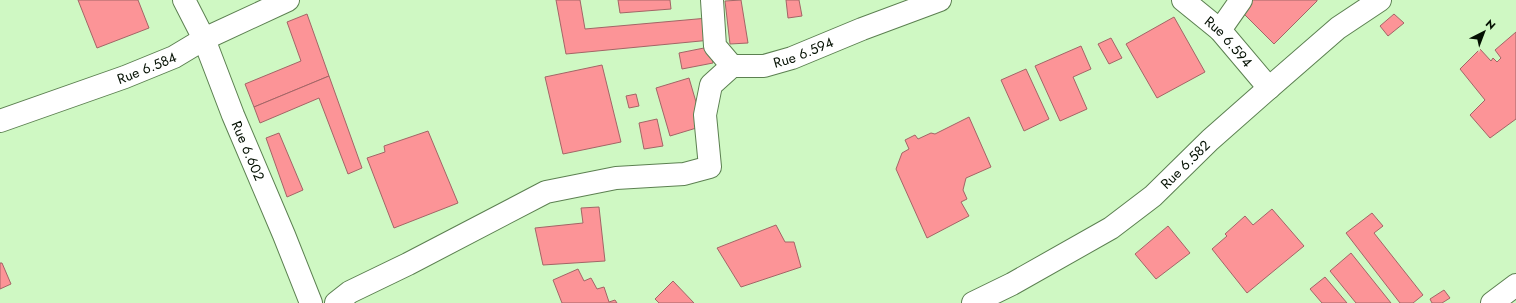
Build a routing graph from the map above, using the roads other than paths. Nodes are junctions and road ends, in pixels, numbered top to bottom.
1 (184, 0) edge
2 (288, 0) edge
3 (712, 0) edge
4 (940, 0) edge
5 (1184, 0) edge
6 (1241, 0) edge
7 (1380, 0) edge
8 (1220, 30) junction
9 (204, 39) junction
10 (732, 66) junction
11 (1269, 88) junction
12 (0, 121) edge
13 (1516, 285) edge
14 (311, 303) edge
15 (336, 303) edge
16 (973, 303) edge
17 (1492, 303) edge

1 - 9 street, Rue 6.602
2 - 9 street, Rue 6.584
3 - 10 street
4 - 10 street, Rue 6.594
5 - 8 street, Rue 6.594
6 - 8 street
7 - 11 street, Rue 6.582
8 - 11 street, Rue 6.594
9 - 12 street, Rue 6.584
9 - 14 street, Rue 6.602
10 - 15 street
11 - 16 street, Rue 6.582
13 - 17 street

